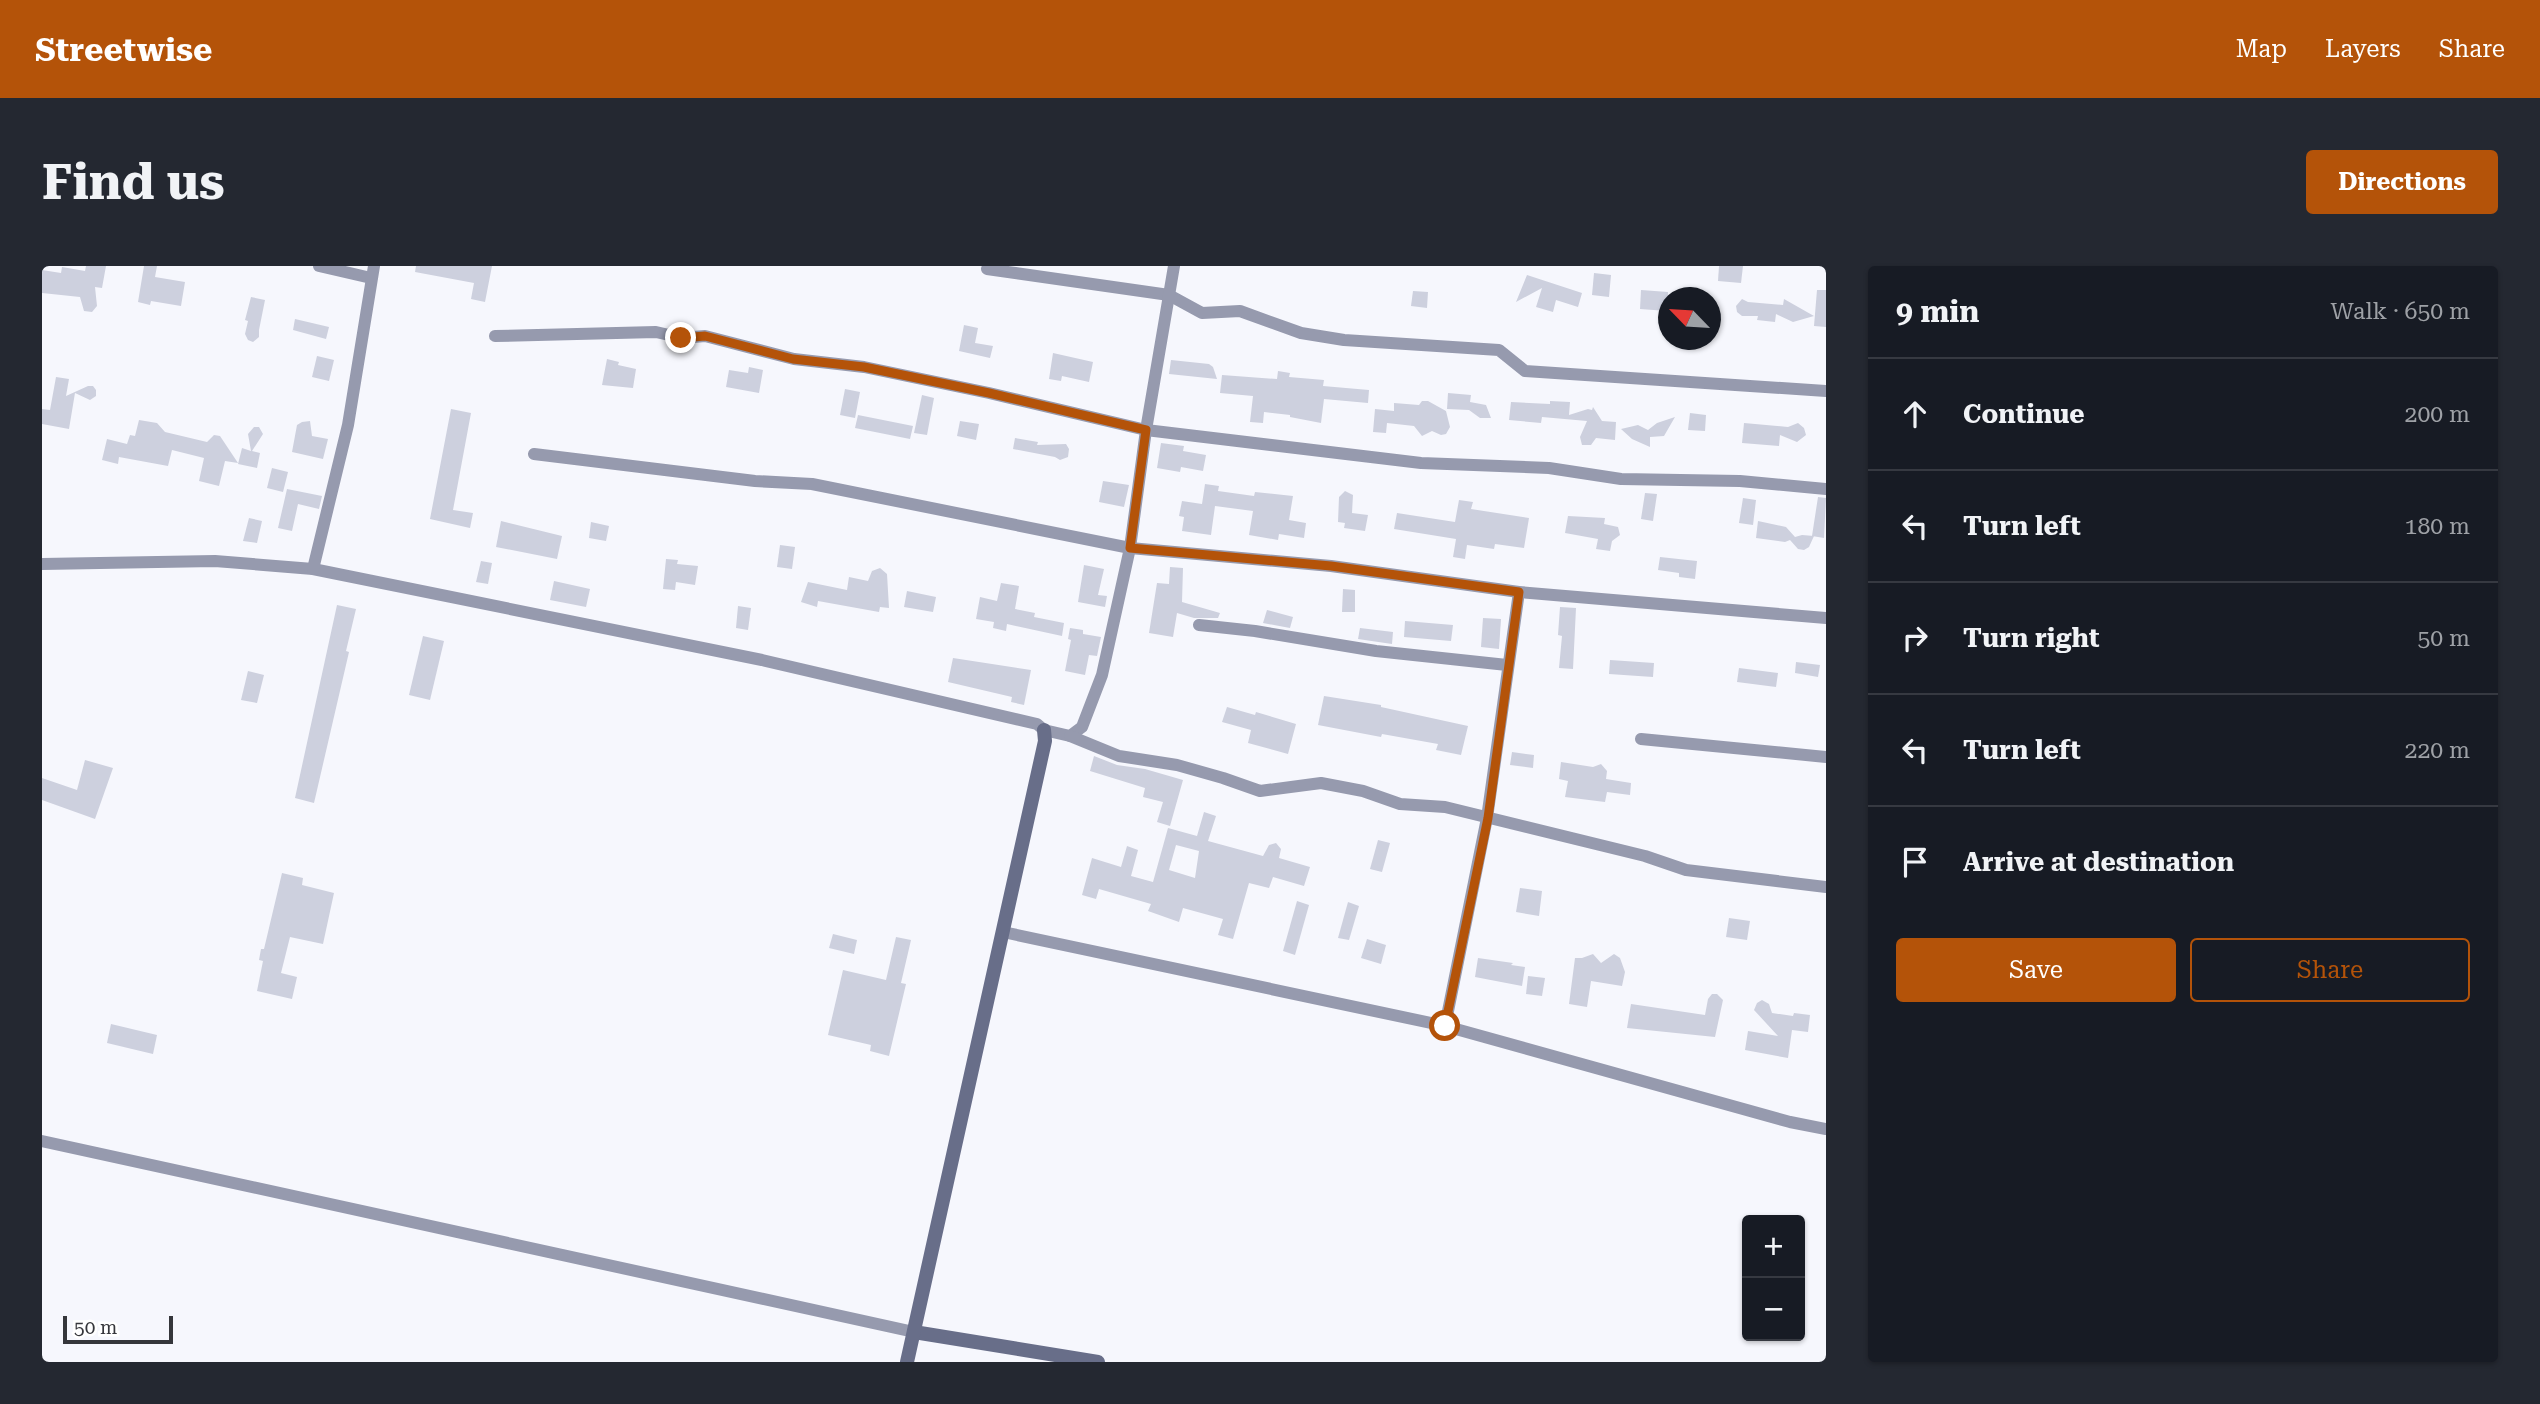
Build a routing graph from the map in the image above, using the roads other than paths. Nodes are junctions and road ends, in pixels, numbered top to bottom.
1 (319, 266) edge
2 (1174, 266) edge
3 (987, 269) dead end
4 (372, 272) edge
5 (1169, 295) junction
6 (495, 336) dead end
7 (1826, 391) edge
8 (1146, 430) junction
9 (534, 454) dead end
10 (1826, 489) edge
11 (1130, 548) junction
12 (42, 564) edge
13 (313, 569) junction
14 (1519, 592) junction
15 (1826, 618) edge
16 (1199, 625) dead end
17 (1507, 665) junction
18 (1044, 730) junction
19 (1070, 736) junction
20 (1641, 739) dead end
21 (1826, 757) edge
22 (1488, 818) junction
23 (1826, 887) edge
24 (1003, 932) junction
25 (1445, 1026) junction
26 (1826, 1129) edge
27 (42, 1141) edge
28 (914, 1332) junction
29 (907, 1362) edge
30 (1098, 1362) edge

1 - 4 street
2 - 5 street
3 - 5 street
4 - 13 street
5 - 7 street
5 - 8 street
6 - 8 street
8 - 10 street
8 - 11 street
9 - 11 street
11 - 14 street
11 - 19 street
12 - 13 street
13 - 18 street
14 - 15 street
14 - 17 street
16 - 17 street
17 - 22 street
18 - 19 street
18 - 24 street
19 - 22 street
20 - 21 street
22 - 23 street
22 - 25 street
24 - 25 street
24 - 28 street
25 - 26 street
27 - 28 street
28 - 29 street
28 - 30 street

